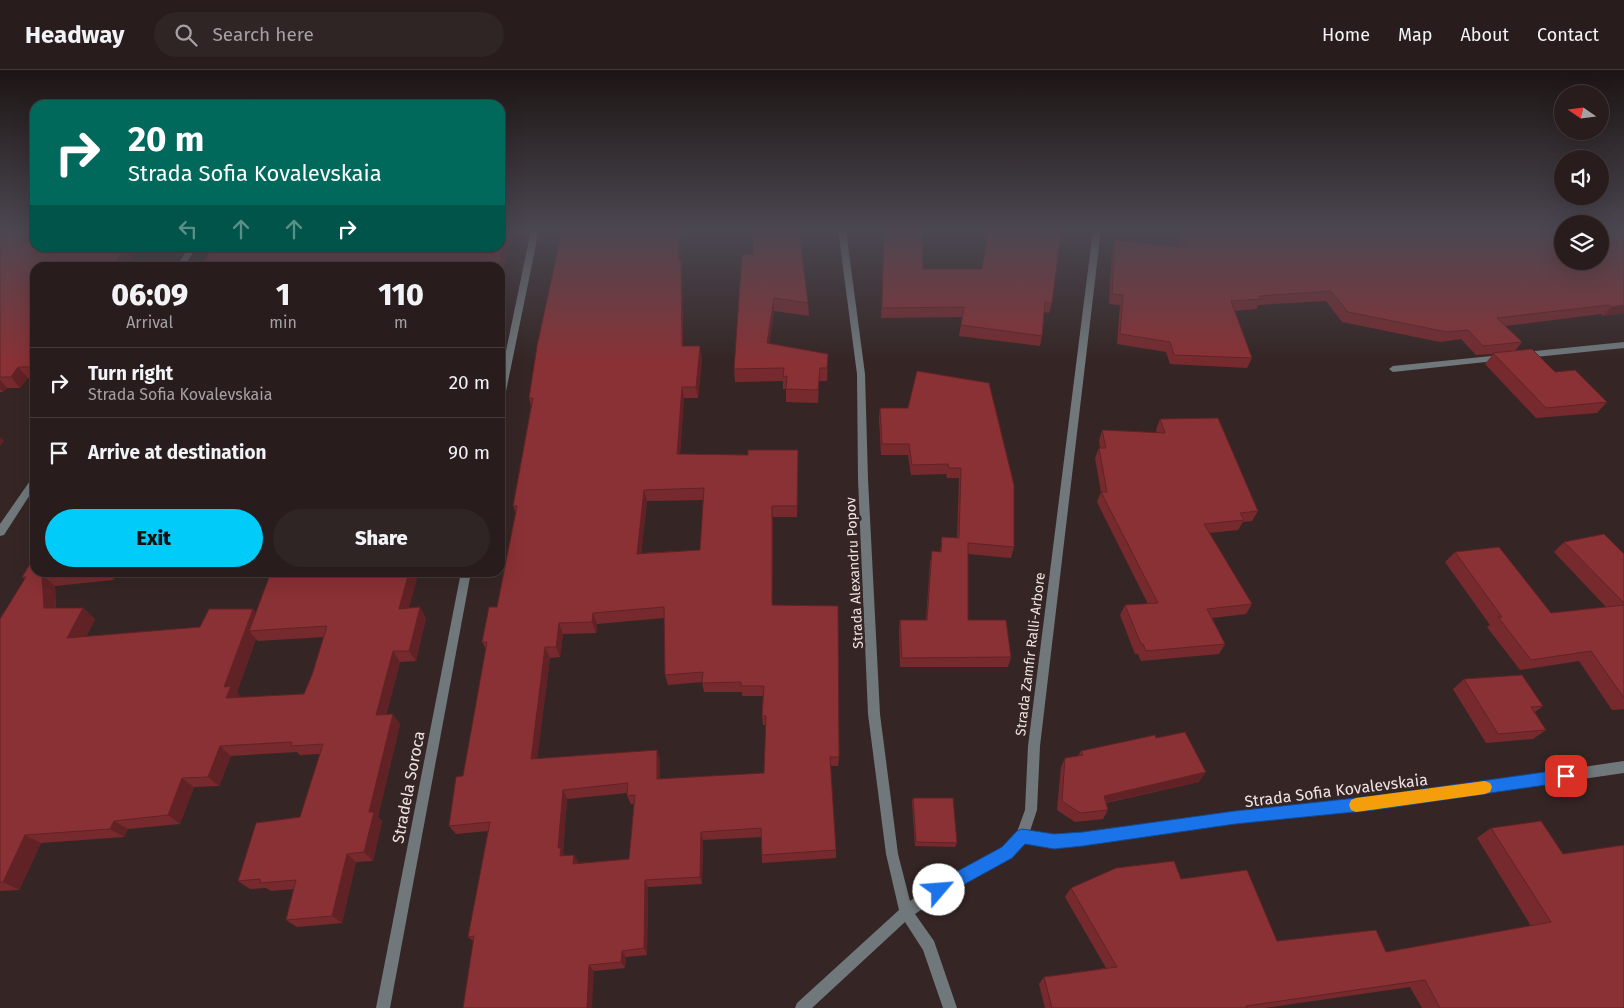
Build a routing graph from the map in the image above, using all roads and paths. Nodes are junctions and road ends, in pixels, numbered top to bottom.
1 (526, 274) edge
2 (848, 274) edge
3 (1091, 274) edge
4 (1624, 345) edge
5 (1518, 356) edge
6 (1508, 357) edge
7 (1392, 369) dead end
8 (505, 377) edge
9 (30, 487) edge
10 (0, 532) edge
11 (465, 577) edge
12 (1624, 767) edge
13 (1022, 836) junction
14 (906, 912) junction
15 (383, 1008) edge
16 (802, 1008) edge
17 (950, 1008) edge

1 - 8 street
2 - 14 street, Strada Alexandru Popov
3 - 13 street, Strada Zamfir Ralli-Arbore
4 - 5 street
6 - 7 street
9 - 10 street
11 - 15 street, Stradela Sorocа
12 - 13 street, Strada Sofia Kovalevskaia
13 - 14 street, Strada Zamfir Ralli-Arbore
14 - 16 street, Strada Zamfir Ralli-Arbore
14 - 17 street

